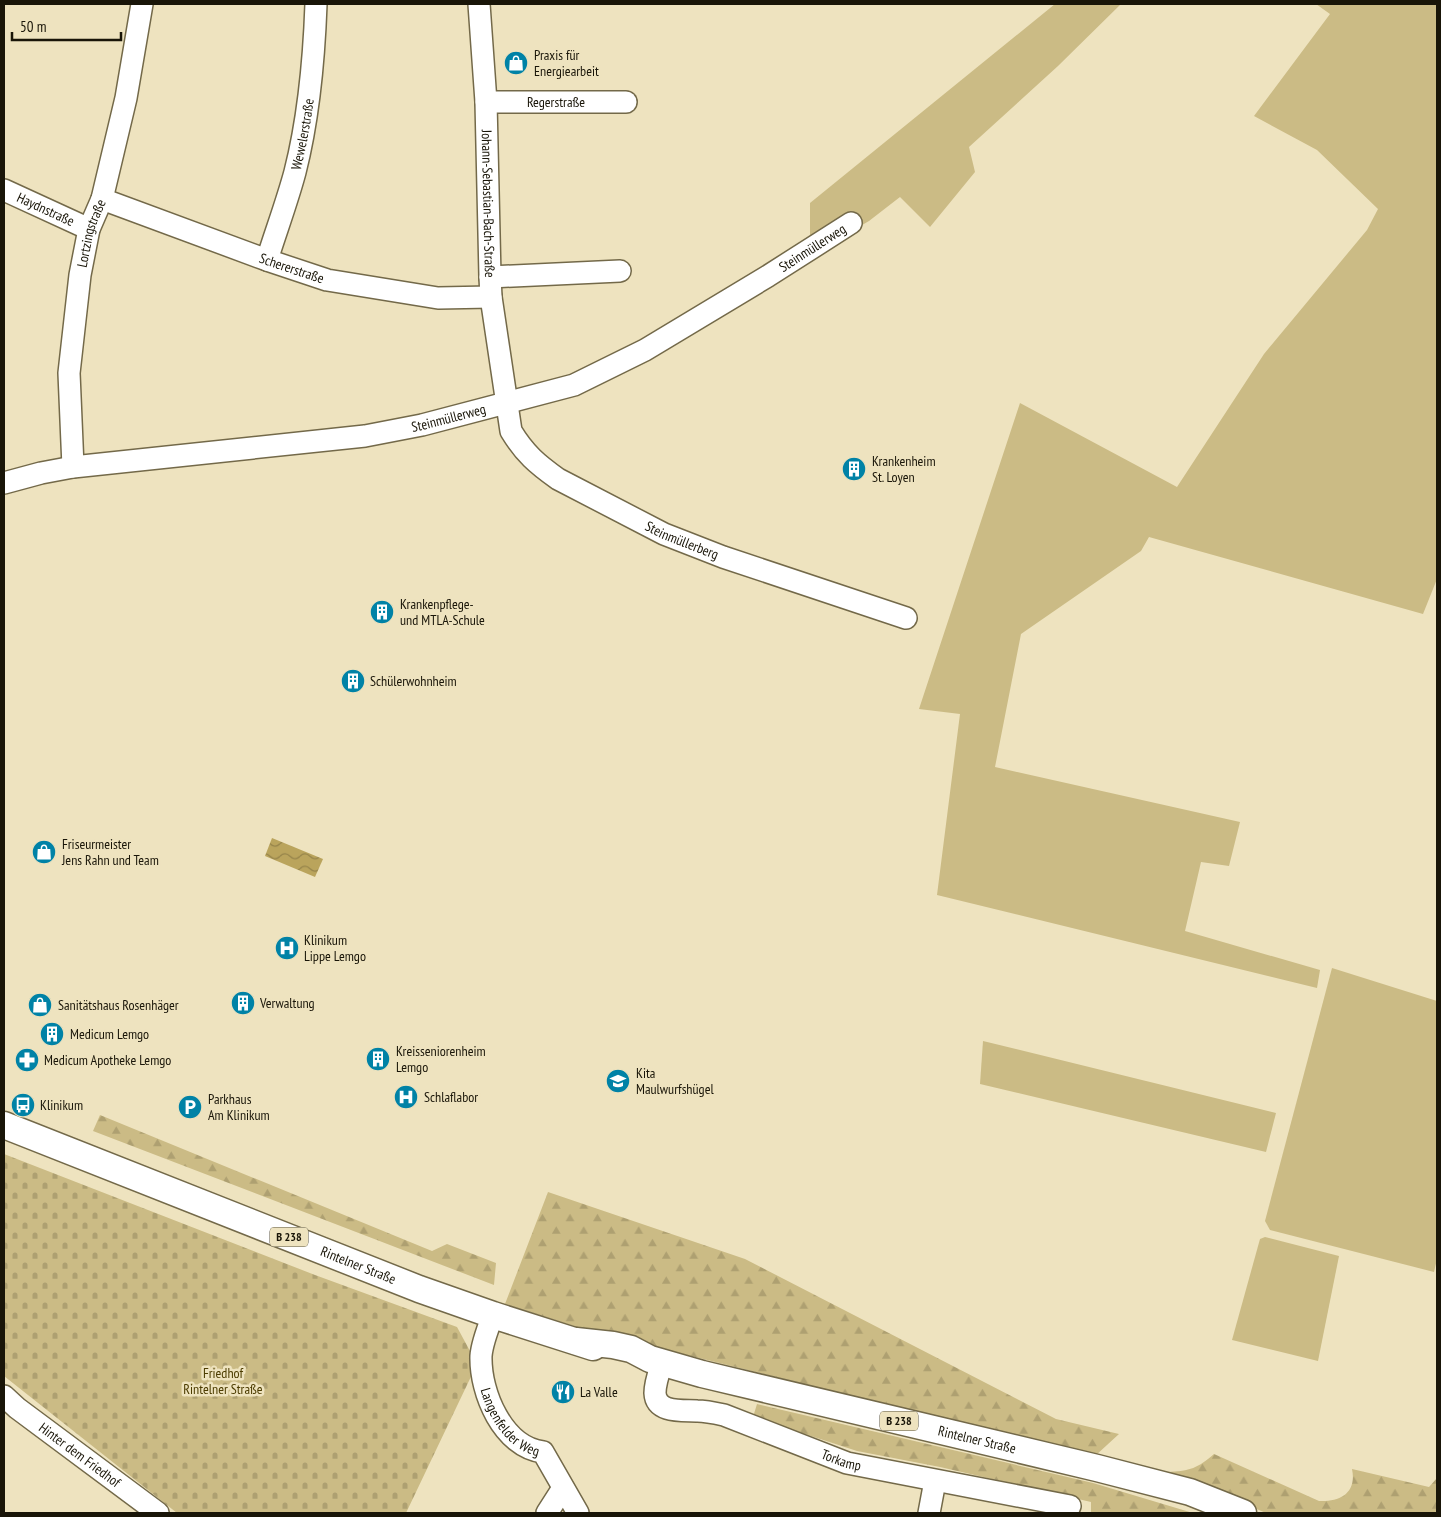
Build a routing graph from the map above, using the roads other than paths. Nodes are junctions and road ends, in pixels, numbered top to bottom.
1 (142, 4) edge
2 (316, 4) edge
3 (478, 4) edge
4 (486, 102) junction
5 (626, 102) dead end
6 (4, 190) edge
7 (102, 199) junction
8 (851, 223) dead end
9 (89, 229) junction
10 (267, 260) junction
11 (620, 271) dead end
12 (491, 287) junction
13 (507, 402) junction
14 (73, 467) junction
15 (4, 483) edge
16 (906, 618) dead end
17 (4, 1125) edge
18 (493, 1315) junction
19 (656, 1361) junction
20 (4, 1396) edge
21 (935, 1481) junction
22 (563, 1488) junction
23 (1070, 1506) dead end
24 (158, 1513) edge
25 (548, 1513) edge
26 (578, 1513) edge
27 (928, 1513) edge
28 (1243, 1513) edge

1 - 7 street, Lortzingstraße
2 - 10 street, Wewelerstraße
3 - 4 street, Johann-Sebastian-Bach-Straße
4 - 5 street, Regerstraße
4 - 12 street, Johann-Sebastian-Bach-Straße
6 - 9 street, Haydnstraße
7 - 9 street, Lortzingstraße
7 - 10 street, Schererstraße
8 - 13 street, Steinmüllerweg
9 - 14 street, Lortzingstraße
10 - 12 street, Schererstraße
11 - 12 street, Schererstraße
12 - 13 street, Johann-Sebastian-Bach-Straße
13 - 14 street, Steinmüllerweg
13 - 16 street, Steinmüllerberg
14 - 15 street, Steinmüllerweg
17 - 18 main road, Rintelner Straße / B 238
18 - 19 main road, Rintelner Straße / B 238
18 - 22 street, Langenfelder Weg
19 - 21 street, Torkamp
19 - 28 main road, Rintelner Straße / B 238
20 - 24 street, Hinter dem Friedhof
21 - 23 street, Torkamp
21 - 27 street
22 - 25 street
22 - 26 street, Langenfelder Weg

